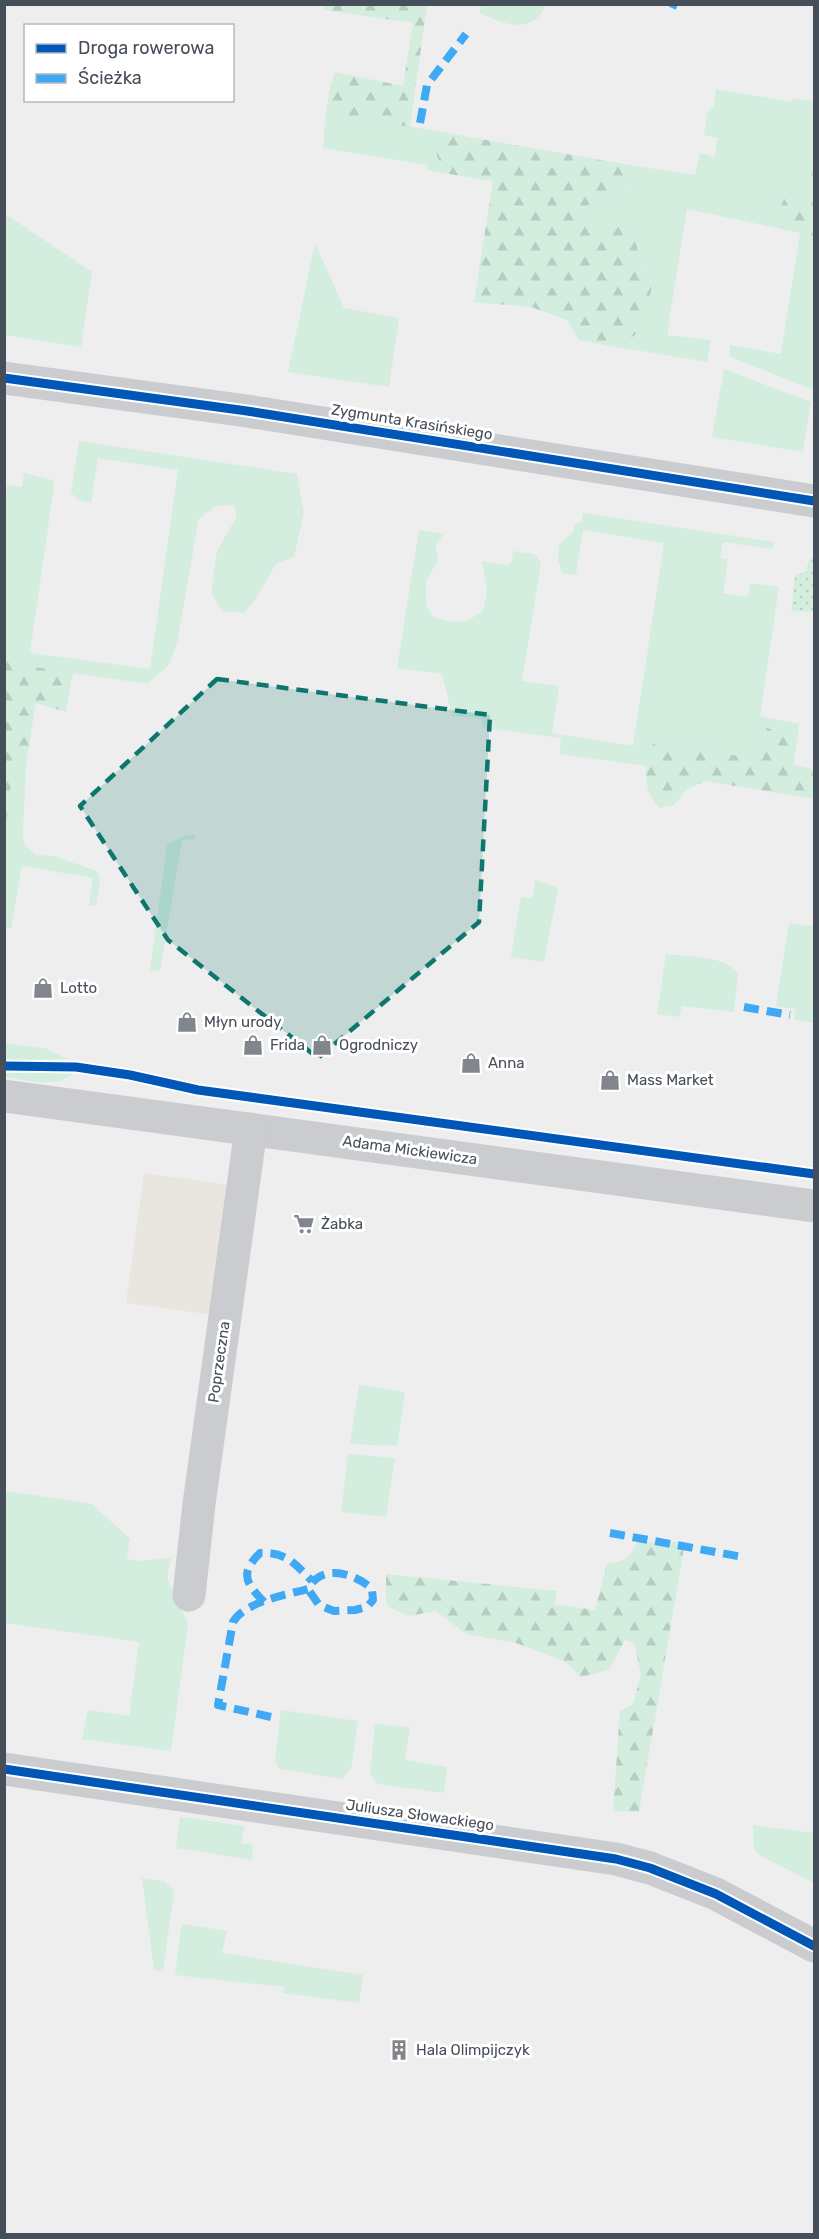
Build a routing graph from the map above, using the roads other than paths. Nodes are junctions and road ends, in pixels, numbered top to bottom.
1 (4, 378) edge
2 (814, 501) edge
3 (4, 1096) edge
4 (251, 1129) junction
5 (814, 1206) edge
6 (189, 1595) dead end
7 (4, 1768) edge
8 (814, 1946) edge

1 - 2 street, Zygmunta Krasińskiego
3 - 4 street, Adama Mickiewicza
4 - 5 street, Adama Mickiewicza
4 - 6 street, Poprzeczna
7 - 8 street, Juliusza Słowackiego

